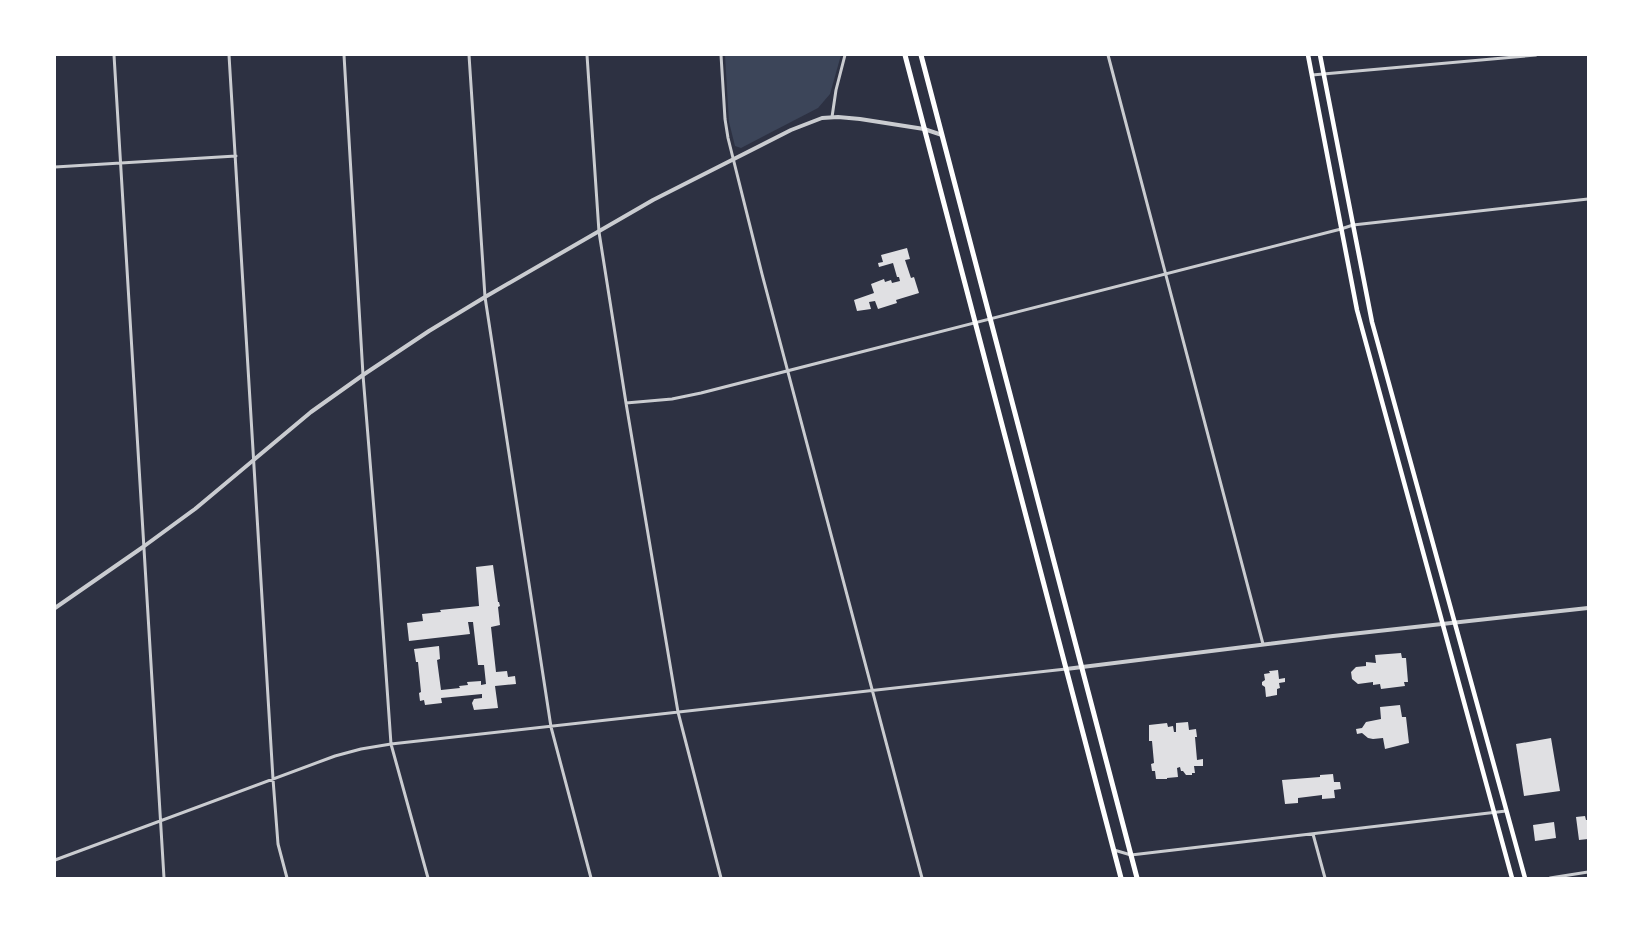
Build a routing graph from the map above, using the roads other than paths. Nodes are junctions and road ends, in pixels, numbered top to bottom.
1 (114, 55) edge
2 (229, 55) edge
3 (344, 55) edge
4 (469, 55) edge
5 (587, 55) edge
6 (720, 55) edge
7 (845, 55) edge
8 (905, 55) edge
9 (921, 55) edge
10 (1108, 55) edge
11 (1308, 55) edge
12 (1320, 55) edge
13 (1536, 55) edge
14 (1324, 74) junction
15 (1312, 75) junction
16 (832, 117) junction
17 (924, 129) junction
18 (942, 135) junction
19 (236, 156) junction
20 (733, 158) junction
21 (120, 164) junction
22 (55, 167) edge
23 (1588, 199) edge
24 (1353, 225) junction
25 (1341, 229) junction
26 (599, 232) junction
27 (1165, 274) junction
28 (485, 297) junction
29 (991, 319) junction
30 (976, 324) junction
31 (788, 371) junction
32 (363, 375) junction
33 (626, 403) junction
34 (254, 459) junction
35 (143, 547) junction
36 (55, 608) edge
37 (1588, 608) edge
38 (1455, 623) junction
39 (1442, 625) junction
40 (1262, 644) junction
41 (1082, 666) junction
42 (1066, 668) junction
43 (872, 690) junction
44 (678, 712) junction
45 (551, 727) junction
46 (391, 744) junction
47 (273, 779) junction
48 (1506, 811) junction
49 (1494, 812) junction
50 (161, 820) junction
51 (1313, 834) junction
52 (1114, 850) junction
53 (1131, 855) junction
54 (55, 860) edge
55 (1588, 872) edge
56 (164, 878) edge
57 (287, 878) edge
58 (428, 878) edge
59 (591, 878) edge
60 (721, 878) edge
61 (922, 878) edge
62 (1121, 878) edge
63 (1137, 878) edge
64 (1324, 878) edge
65 (1512, 878) edge
66 (1525, 878) edge
67 (1550, 878) edge

1 - 21 street
2 - 19 street
3 - 32 street
4 - 28 street
5 - 26 street
6 - 20 street
7 - 16 street
8 - 17 main road
9 - 18 main road
10 - 27 street
11 - 15 main road
12 - 14 main road
13 - 14 street
14 - 15 street
14 - 24 main road
15 - 25 main road
16 - 17 street
16 - 20 street
17 - 18 street
17 - 30 main road
18 - 29 main road
19 - 21 street
19 - 34 street
20 - 26 street
20 - 31 street
21 - 22 street
21 - 35 street
23 - 24 street
24 - 25 street
24 - 38 main road
25 - 27 street
25 - 39 main road
26 - 28 street
26 - 33 street
27 - 29 street
27 - 40 street
28 - 32 street
28 - 45 street
29 - 30 street
29 - 41 main road
30 - 31 street
30 - 42 main road
31 - 33 street
31 - 43 street
32 - 34 street
32 - 46 street
33 - 44 street
34 - 35 street
34 - 47 street
35 - 36 street
35 - 50 street
37 - 38 street
38 - 39 street
38 - 48 main road
39 - 40 street
39 - 49 main road
40 - 41 street
41 - 42 street
41 - 53 main road
42 - 43 street
42 - 52 main road
43 - 44 street
43 - 61 street
44 - 45 street
44 - 60 street
45 - 46 street
45 - 59 street
46 - 47 street
46 - 58 street
47 - 50 street
47 - 57 street
48 - 49 street
48 - 66 main road
49 - 51 street
49 - 65 main road
50 - 54 street
50 - 56 street
51 - 53 street
51 - 64 street
52 - 53 street
52 - 62 main road
53 - 63 main road
55 - 67 street

